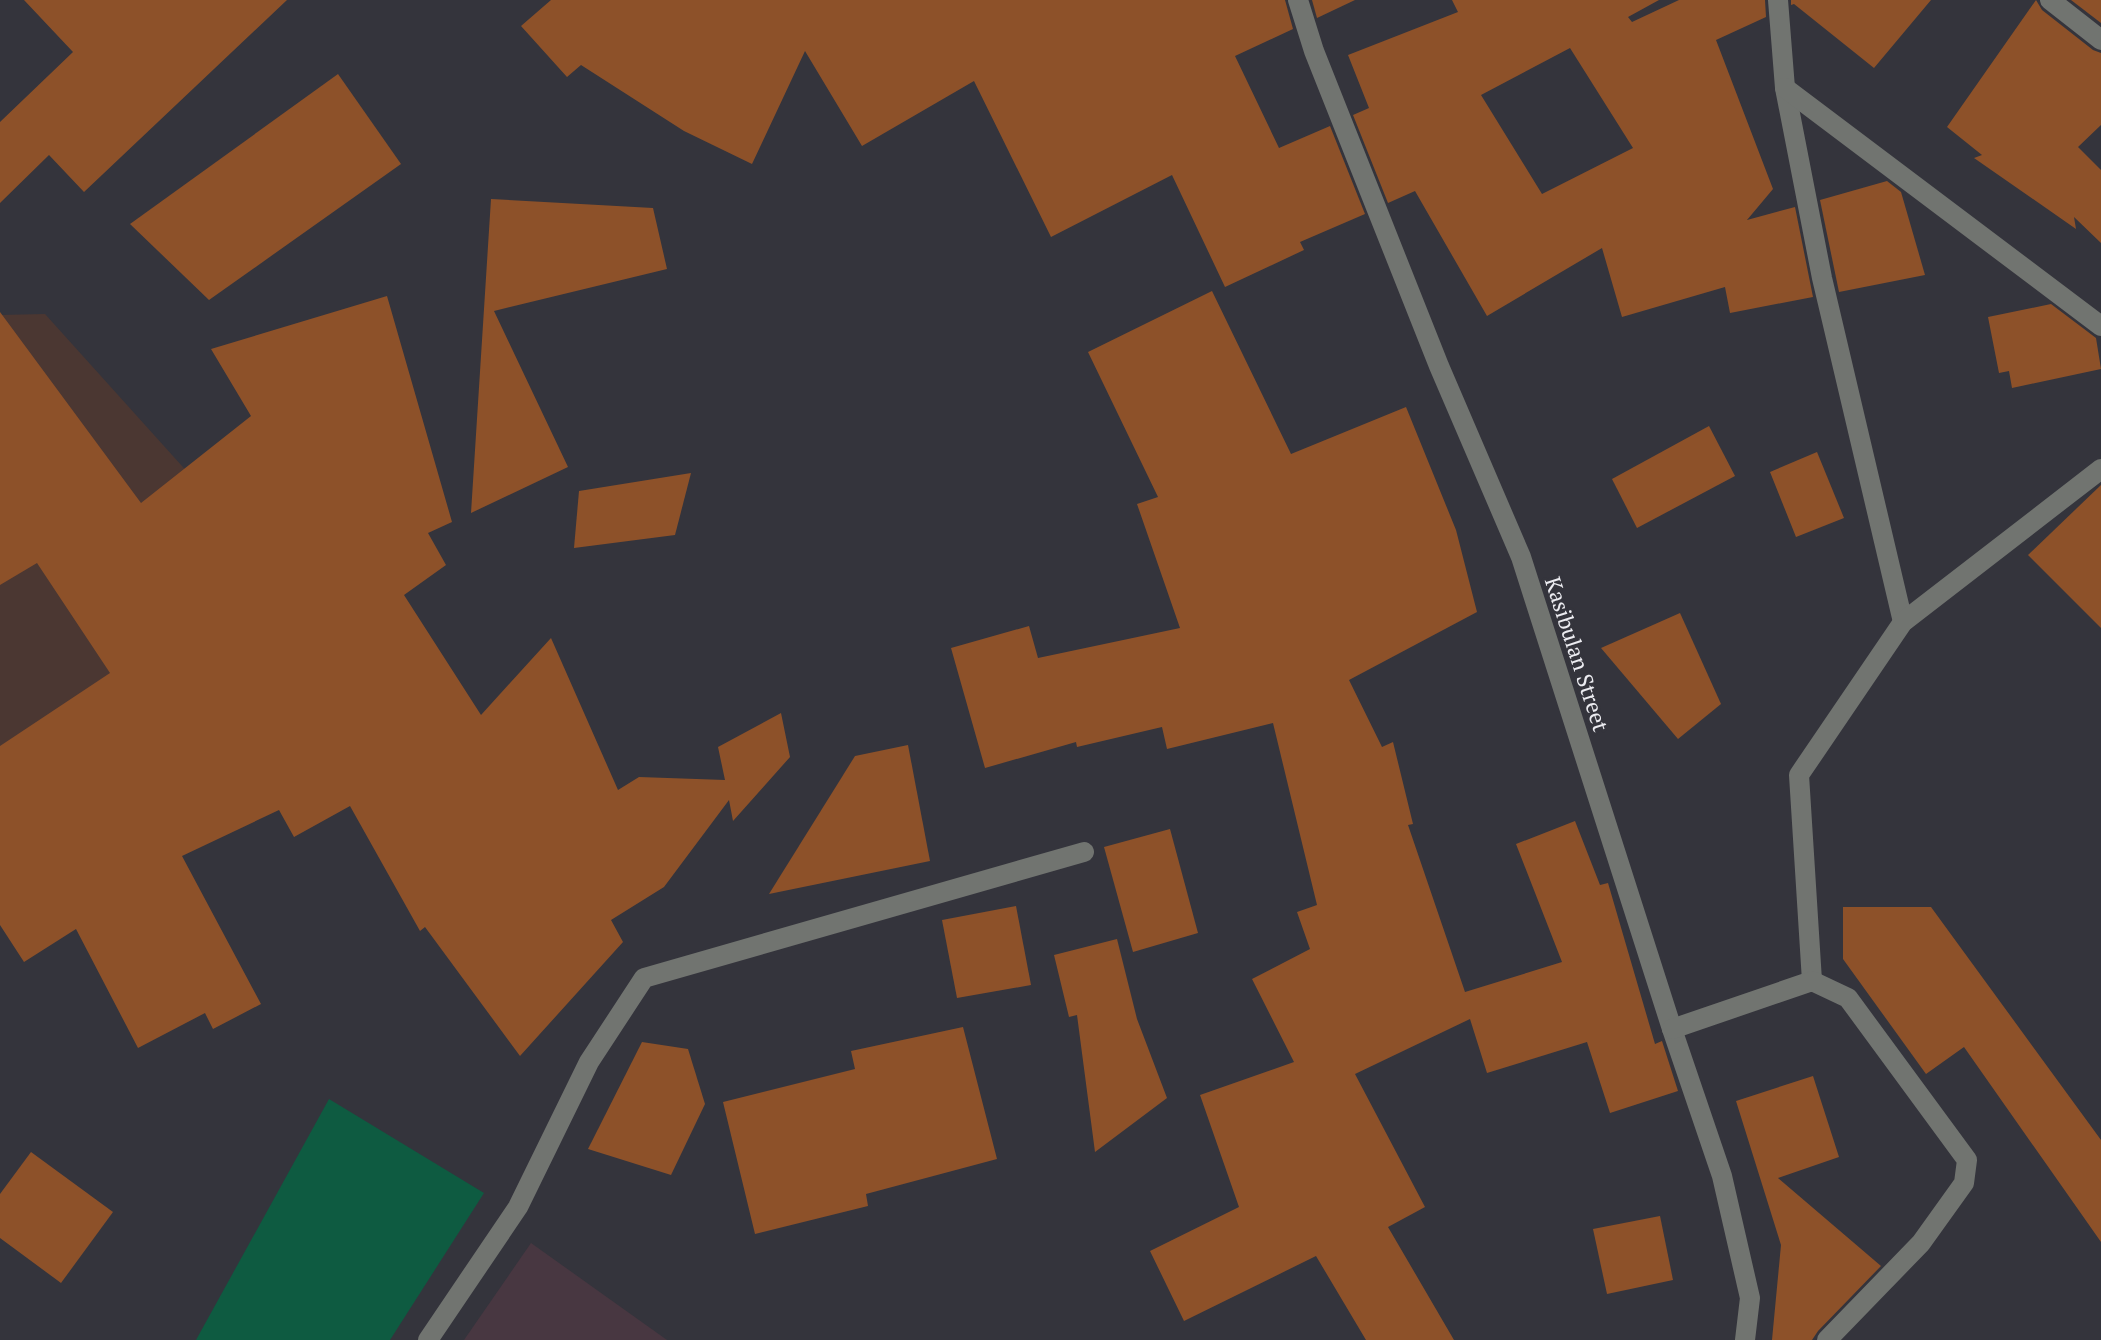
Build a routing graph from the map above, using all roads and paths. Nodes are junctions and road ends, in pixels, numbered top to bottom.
1 (1298, 0) edge
2 (1778, 0) edge
3 (2050, 0) edge
4 (2101, 40) edge
5 (1785, 88) junction
6 (2101, 326) edge
7 (2101, 469) edge
8 (1903, 622) junction
9 (1084, 852) dead end
10 (1812, 981) junction
11 (1672, 1029) junction
12 (428, 1340) edge
13 (1745, 1340) edge
14 (1827, 1340) edge

1 - 11 street, Kasibulan Street
2 - 5 street
3 - 4 street
5 - 6 street
5 - 8 street
7 - 8 street
8 - 10 street
9 - 12 street
10 - 11 street
10 - 14 street
11 - 13 street, Kasibulan Street

